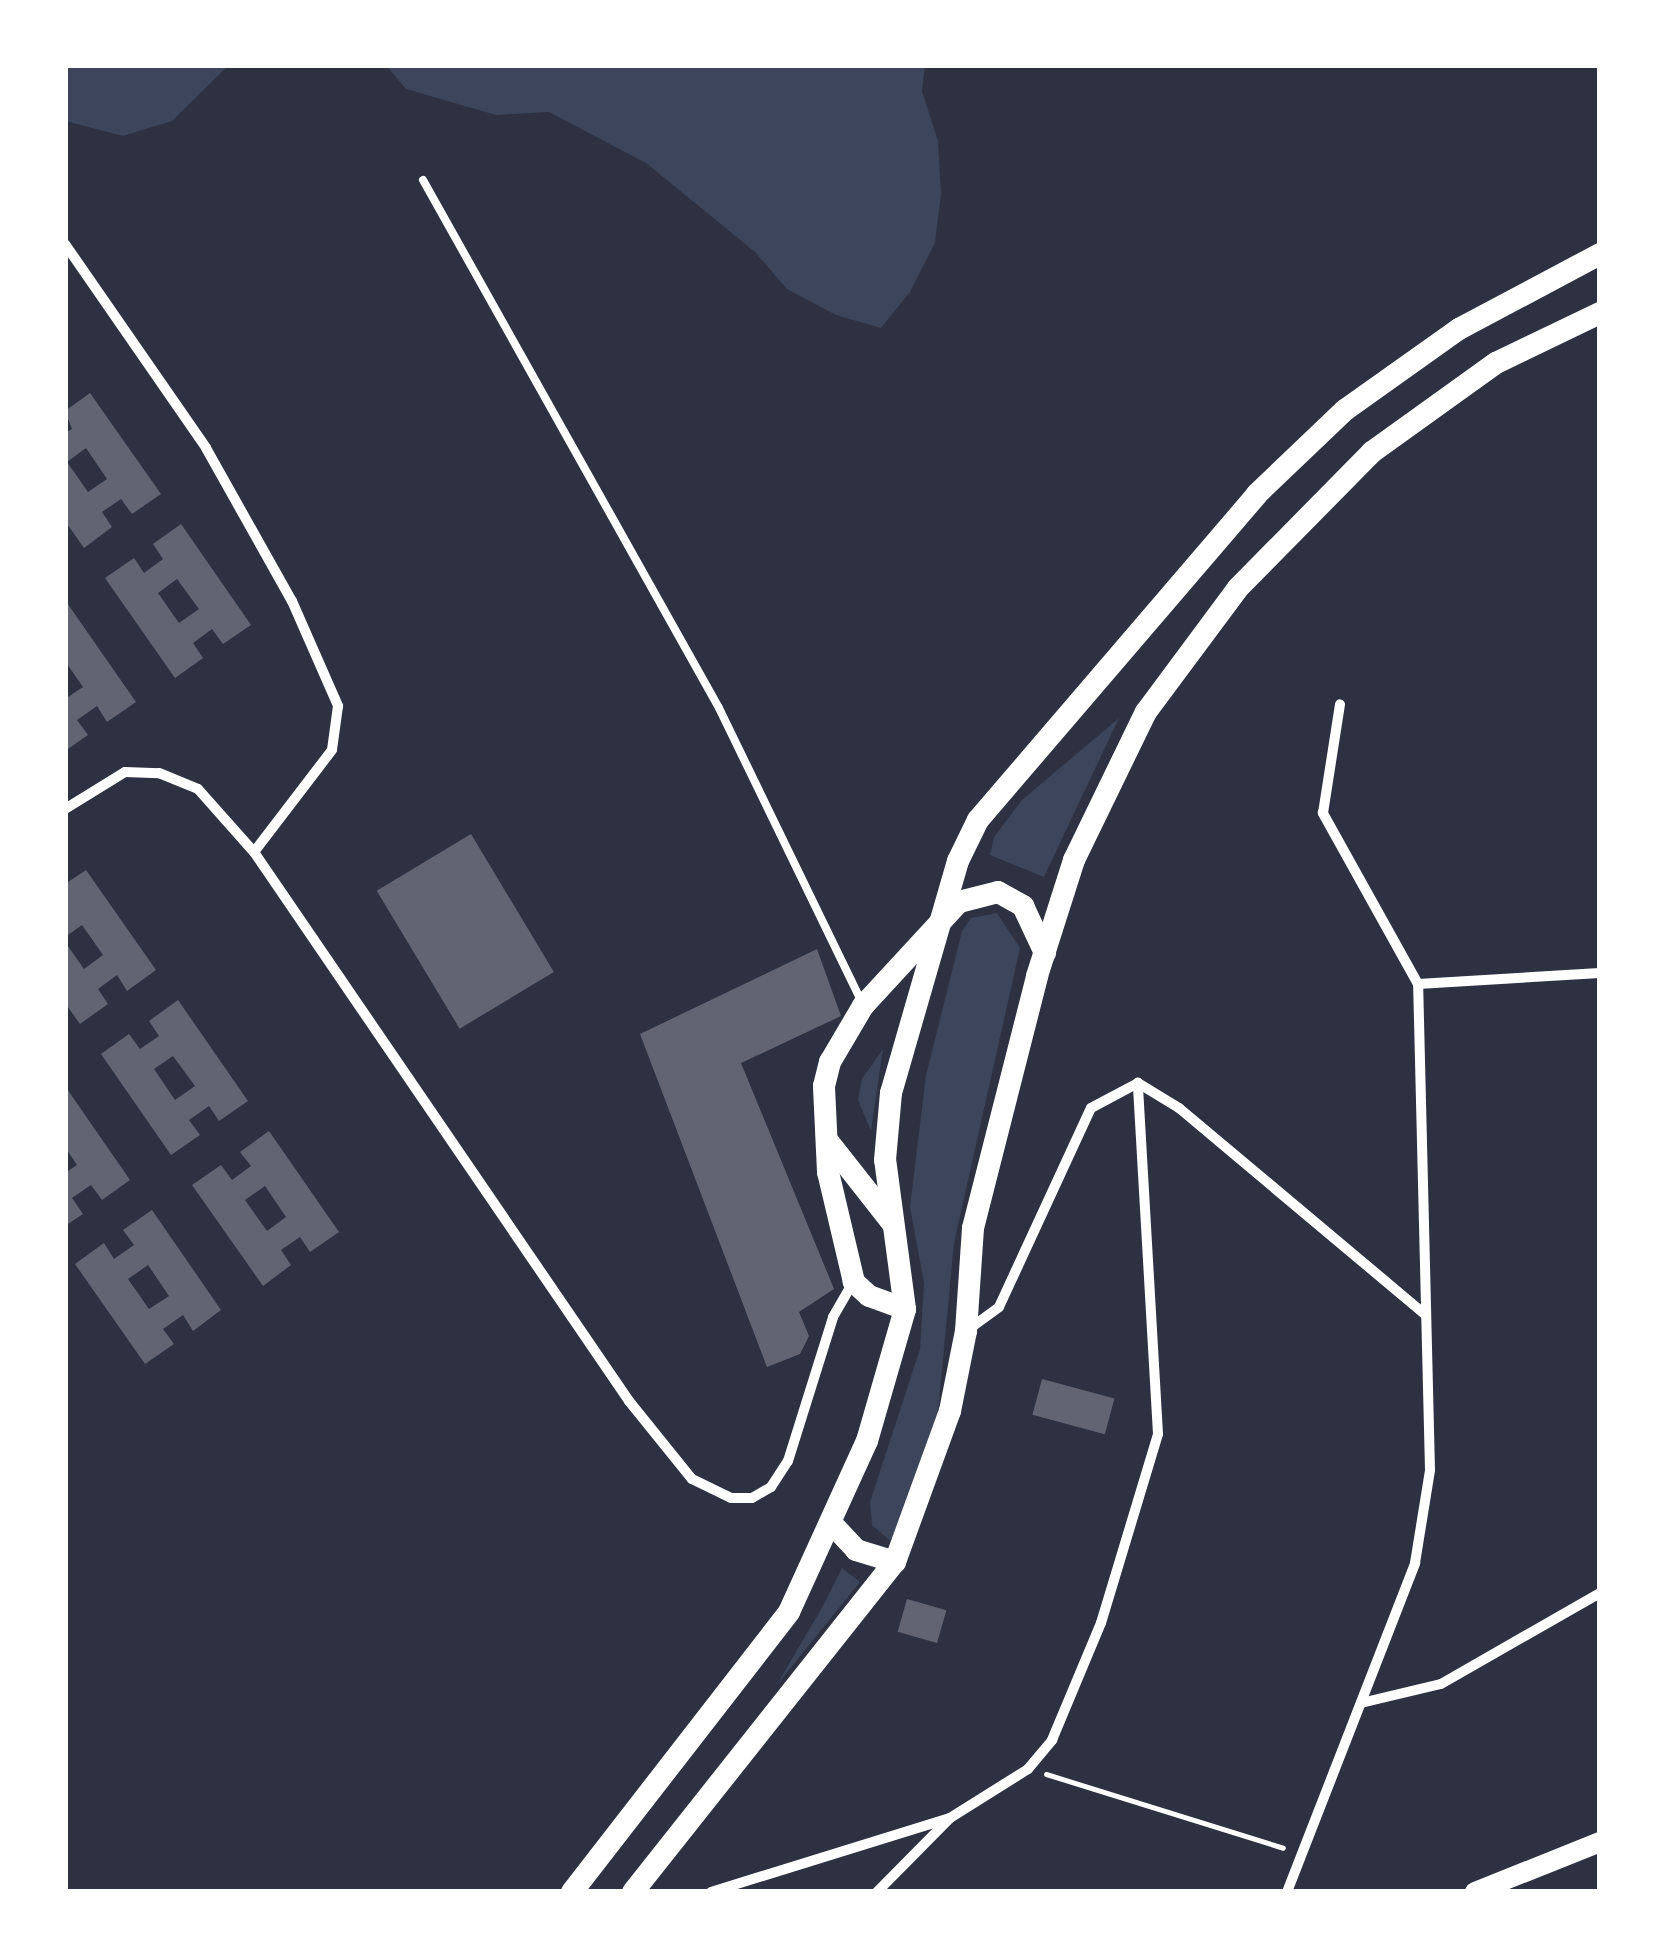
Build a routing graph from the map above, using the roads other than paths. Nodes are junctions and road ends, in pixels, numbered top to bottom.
1 (423, 180) dead end
2 (65, 244) edge
3 (1595, 253) edge
4 (1600, 313) edge
5 (1340, 704) dead end
6 (65, 809) edge
7 (254, 852) junction
8 (945, 912) junction
9 (1044, 953) junction
10 (1600, 973) edge
11 (1418, 984) junction
12 (863, 1006) junction
13 (1138, 1083) junction
14 (827, 1140) junction
15 (894, 1224) junction
16 (854, 1282) junction
17 (906, 1309) junction
18 (1426, 1315) junction
19 (966, 1331) junction
20 (833, 1525) junction
21 (895, 1562) junction
22 (1600, 1593) edge
23 (1362, 1703) junction
24 (950, 1818) junction
25 (1600, 1842) edge
26 (572, 1892) edge
27 (633, 1892) edge
28 (711, 1892) edge
29 (877, 1892) edge
30 (1287, 1892) edge
31 (1475, 1892) edge

1 - 12 lane
2 - 7 street
3 - 8 main road
4 - 9 main road
5 - 11 street
6 - 7 street
7 - 16 street
8 - 9 main road
8 - 12 main road
8 - 15 main road
9 - 19 main road
10 - 11 street
11 - 18 street
12 - 14 main road
13 - 18 street
13 - 19 street
13 - 24 street
14 - 15 main road
14 - 16 main road
15 - 17 main road
16 - 17 main road
17 - 20 main road
18 - 23 street
19 - 21 main road
20 - 21 main road
20 - 26 main road
21 - 27 main road
22 - 23 street
23 - 30 street
24 - 28 street
24 - 29 street
25 - 31 main road

